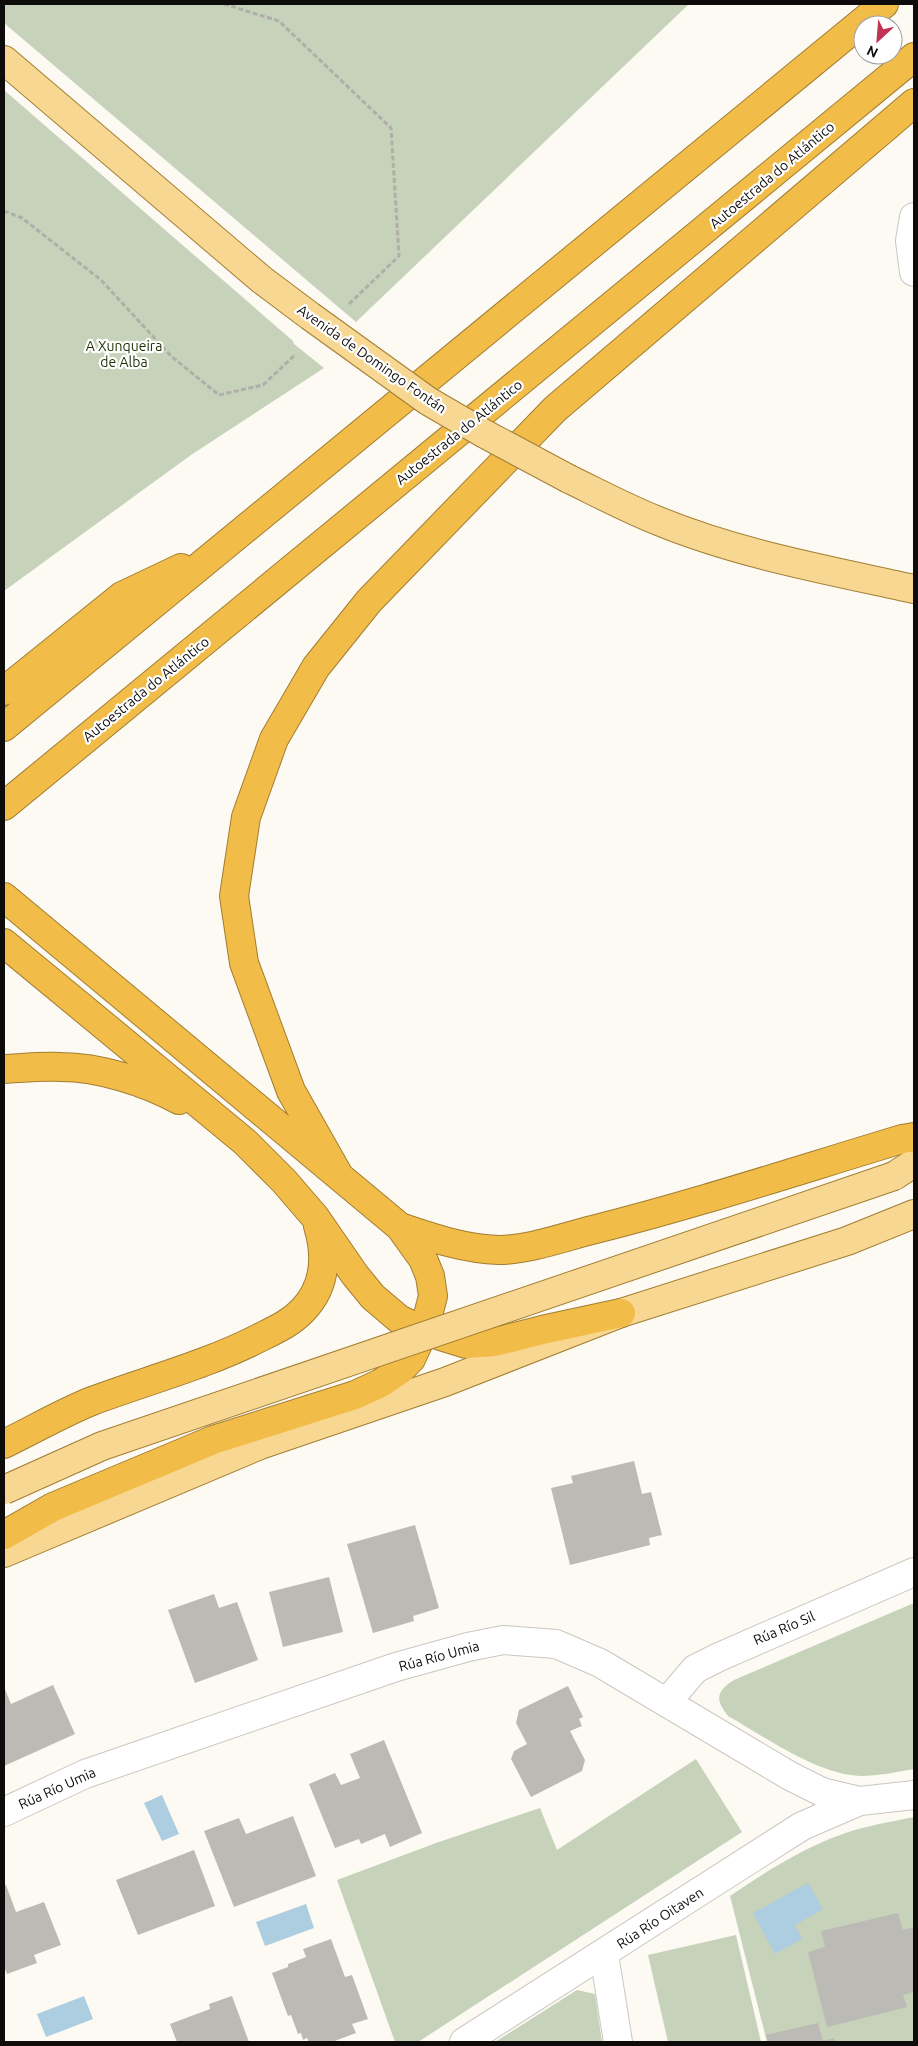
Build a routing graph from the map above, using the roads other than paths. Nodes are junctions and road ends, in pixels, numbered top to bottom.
1 (884, 4) edge
2 (914, 57) edge
3 (4, 60) edge
4 (914, 103) edge
5 (914, 217) edge
6 (914, 272) edge
7 (221, 549) junction
8 (914, 589) edge
9 (4, 691) edge
10 (4, 727) edge
11 (4, 806) edge
12 (4, 897) edge
13 (6, 944) edge
14 (4, 1069) edge
15 (220, 1122) junction
16 (914, 1137) edge
17 (904, 1170) edge
18 (338, 1174) junction
19 (914, 1214) edge
20 (315, 1217) junction
21 (400, 1227) junction
22 (621, 1313) junction
23 (424, 1331) junction
24 (4, 1444) edge
25 (4, 1490) edge
26 (4, 1535) edge
27 (4, 1553) edge
28 (914, 1572) edge
29 (667, 1702) junction
30 (914, 1795) edge
31 (860, 1801) junction
32 (4, 1812) edge
33 (604, 1954) junction
34 (464, 2042) edge
35 (618, 2042) edge

1 - 7 highway
2 - 11 highway, Autoestrada do Atlántico
3 - 8 main road, Avenida de Domingo Fontán, bridge
4 - 18 highway
5 - 6 street
7 - 9 highway
7 - 10 highway
12 - 18 highway
13 - 15 highway
14 - 15 highway
15 - 20 highway
16 - 21 highway
17 - 25 main road, bridge
18 - 21 highway
19 - 22 main road
20 - 23 highway
20 - 24 highway
21 - 23 highway
22 - 23 highway
22 - 27 main road
23 - 26 highway
28 - 29 street, Rúa Río Sil
29 - 31 street, Rúa Río Umia
29 - 32 street, Rúa Río Umia
30 - 31 street
31 - 33 street, Rúa Río Oitaven
33 - 34 street, Rúa Río Oitaven
33 - 35 street

